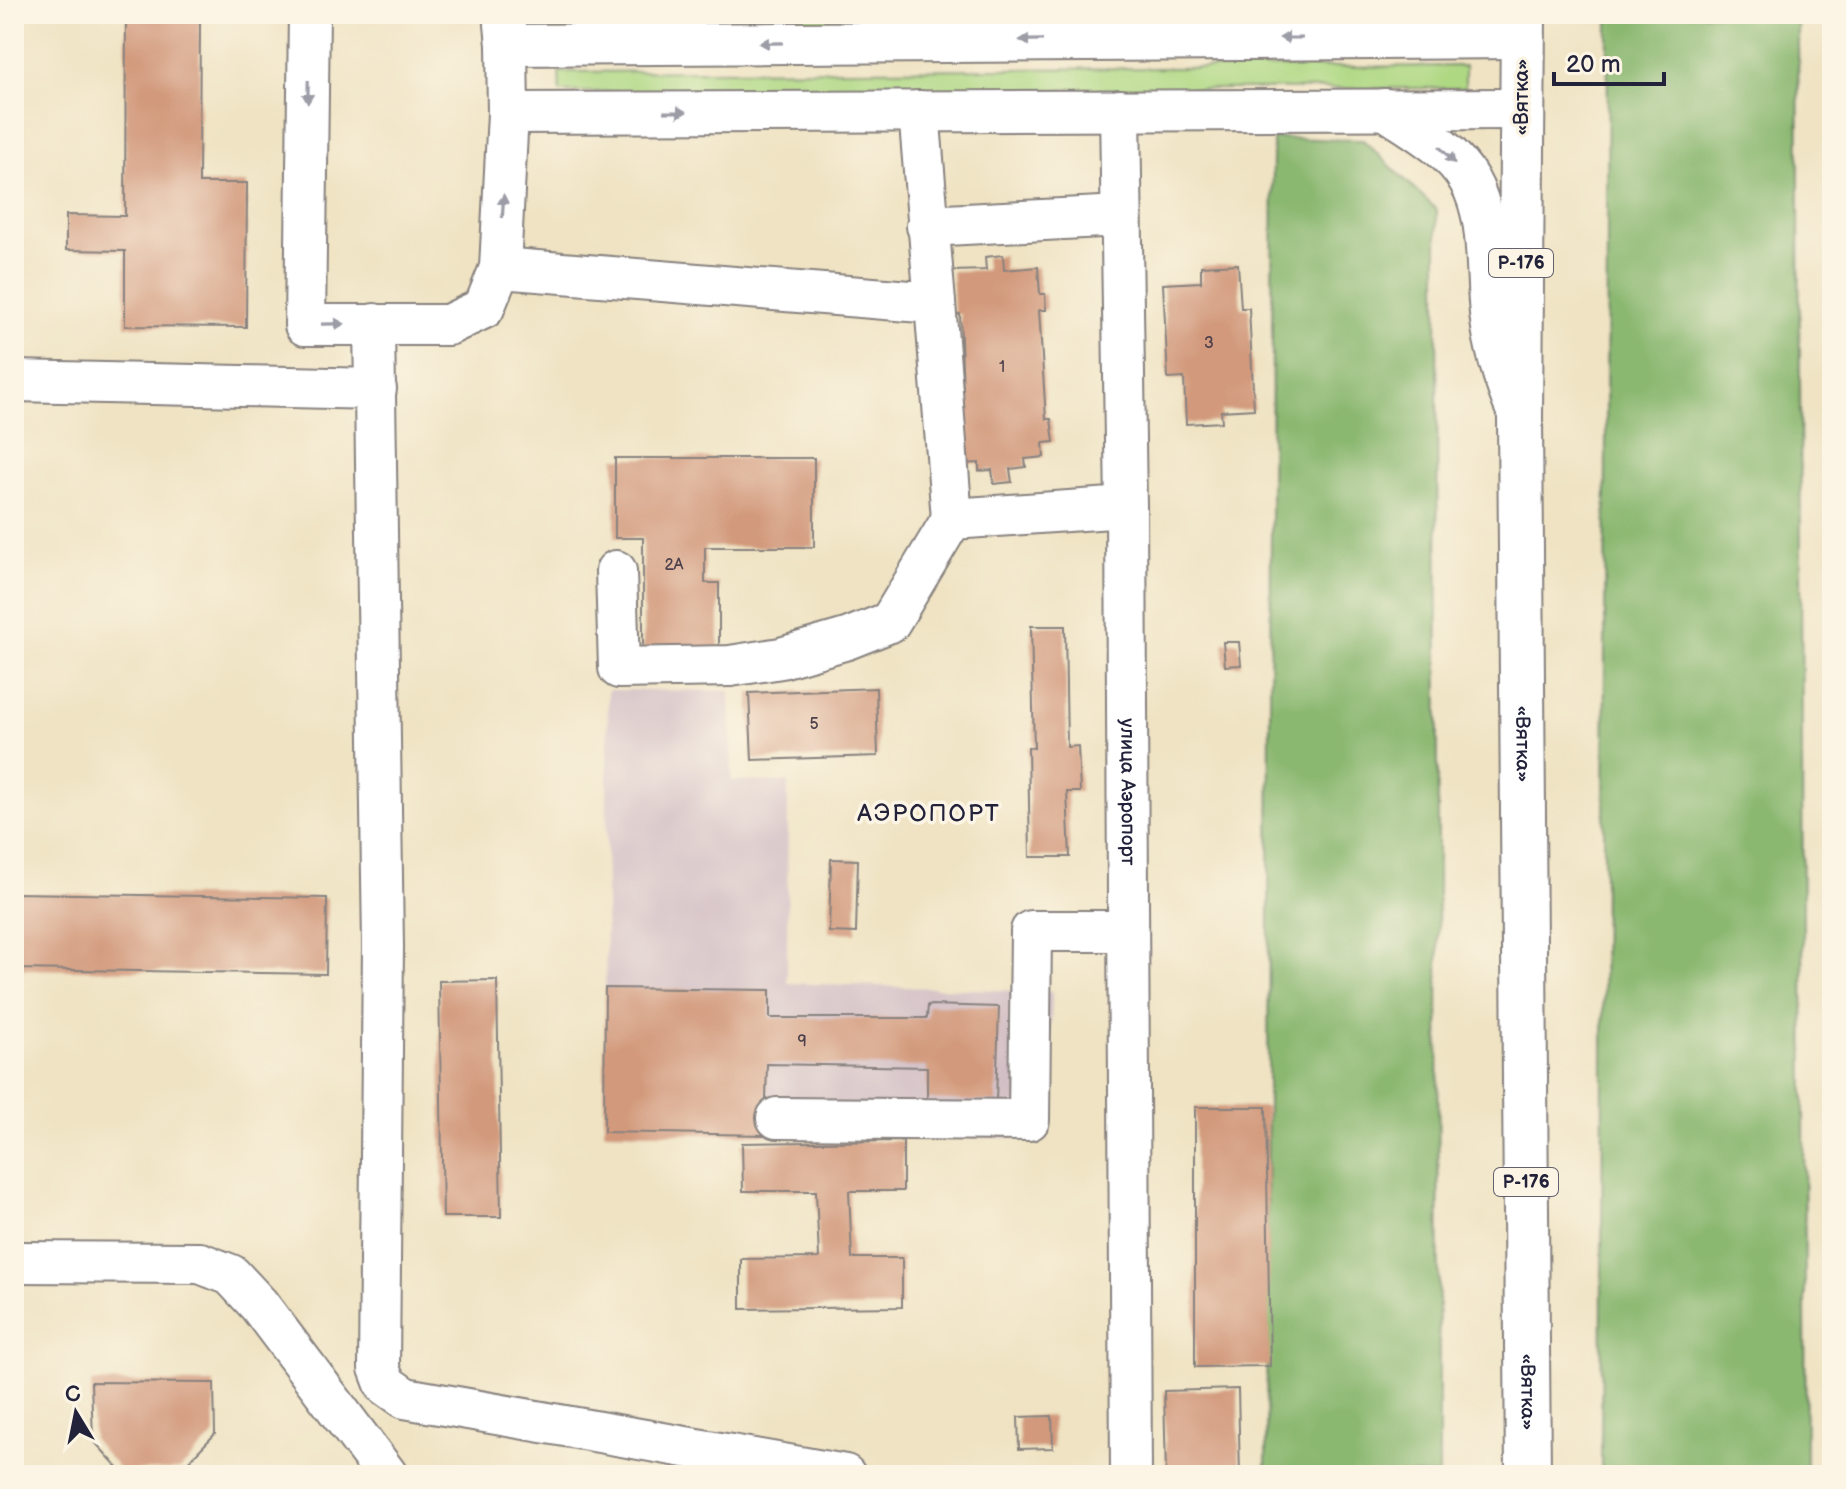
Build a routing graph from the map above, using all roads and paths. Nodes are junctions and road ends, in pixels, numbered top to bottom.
1 (309, 14) edge
2 (1411, 14) edge
3 (1523, 26) edge
4 (506, 29) edge
5 (1369, 38) junction
6 (1385, 109) junction
7 (1522, 109) junction
8 (1120, 110) junction
9 (919, 111) junction
10 (508, 113) junction
11 (1121, 216) junction
12 (927, 226) junction
13 (500, 268) junction
14 (935, 303) junction
15 (374, 324) junction
16 (14, 381) edge
17 (376, 389) junction
18 (1520, 418) junction
19 (1126, 507) junction
20 (952, 519) junction
21 (616, 571) dead end
22 (1128, 931) junction
23 (777, 1118) dead end
24 (14, 1262) edge
25 (387, 1475) edge
26 (845, 1475) edge
27 (1131, 1475) edge
28 (1528, 1475) edge

1 -> 15 street
2 - 5 street
3 - 5 street
3 - 7 main road, «Вятка» / Р-176
5 -> 4 street
4 - 10 street
6 - 7 street
6 - 8 street
6 -> 18 street
7 - 18 main road, «Вятка» / Р-176
8 - 9 street
8 - 11 street, улица Аэропорт
10 -> 9 street
9 - 12 street
13 -> 10 street
11 - 12 street
11 - 19 street, улица Аэропорт
12 - 14 street
13 - 14 street
13 - 15 street
14 - 20 street
15 - 17 street
16 - 17 street
17 - 26 street
18 - 28 main road, «Вятка» / Р-176
19 - 20 street
19 - 22 street, улица Аэропорт
20 - 21 street
22 - 23 street
22 - 27 street, улица Аэропорт
24 - 25 street

